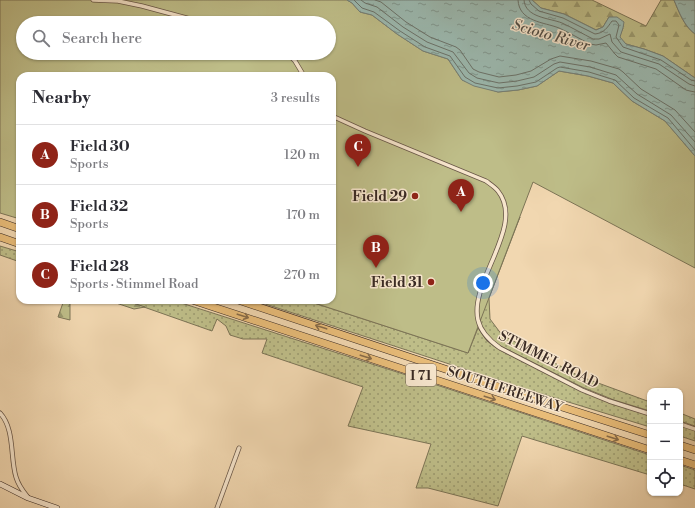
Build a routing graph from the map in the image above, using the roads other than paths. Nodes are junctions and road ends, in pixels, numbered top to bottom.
1 (93, 0) edge
2 (179, 16) edge
3 (294, 60) edge
4 (302, 72) edge
5 (336, 118) edge
6 (0, 222) edge
7 (16, 228) edge
8 (0, 237) edge
9 (16, 243) edge
10 (204, 304) edge
11 (250, 304) edge
12 (647, 413) edge
13 (0, 414) edge
14 (683, 425) edge
15 (695, 429) edge
16 (647, 435) edge
17 (683, 446) edge
18 (239, 448) dead end
19 (647, 449) edge
20 (695, 450) edge
21 (683, 461) edge
22 (695, 465) edge
23 (0, 484) edge
24 (28, 498) junction
25 (57, 508) edge
26 (217, 508) edge

1 - 2 street
3 - 4 street
5 - 12 street, STIMMEL ROAD
6 - 7 highway
8 - 9 highway
10 -> 19 highway, SOUTH FREEWAY / I 71
16 -> 11 highway, SOUTH FREEWAY / I 71
13 - 24 street
14 - 15 street
17 - 20 highway
18 - 26 street
21 - 22 highway
23 - 24 main road
24 - 25 main road

